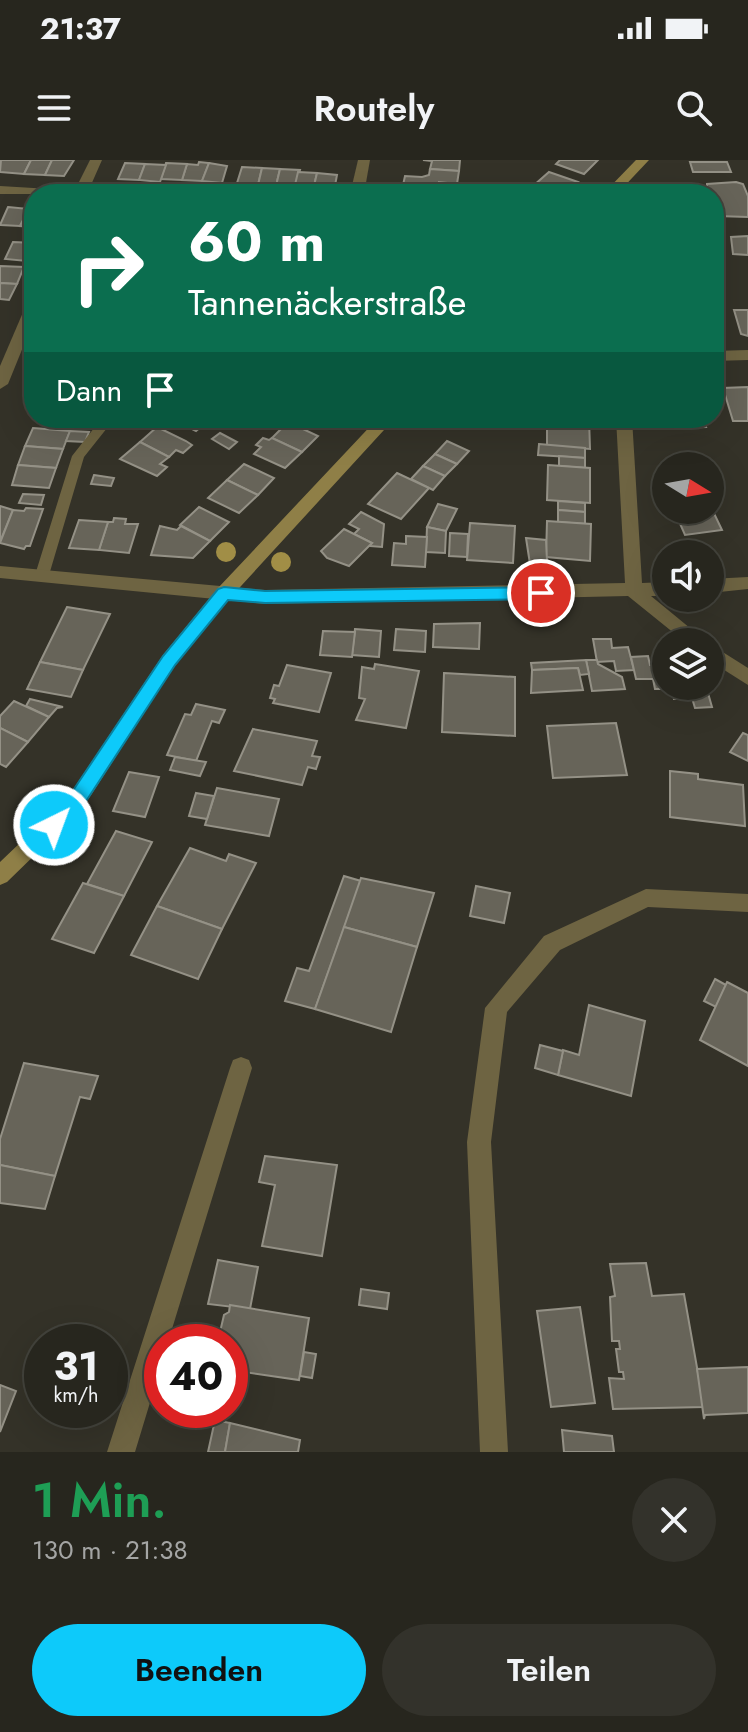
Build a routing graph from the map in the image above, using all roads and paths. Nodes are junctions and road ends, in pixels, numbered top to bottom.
1 (96, 160) edge
2 (364, 160) edge
3 (643, 160) edge
4 (85, 184) edge
5 (359, 184) edge
6 (620, 184) edge
7 (0, 190) edge
8 (24, 191) edge
9 (24, 327) edge
10 (748, 355) edge
11 (724, 356) edge
12 (0, 384) edge
13 (101, 428) edge
14 (378, 428) edge
15 (625, 428) edge
16 (0, 572) edge
17 (42, 575) junction
18 (748, 583) edge
19 (724, 585) edge
20 (652, 590) edge
21 (634, 592) junction
22 (224, 593) junction
23 (680, 628) edge
24 (724, 661) edge
25 (748, 678) edge
26 (0, 876) edge
27 (748, 903) edge
28 (241, 1068) dead end
29 (121, 1452) edge
30 (494, 1452) edge

1 - 4 street
2 - 5 street
3 - 6 street
7 - 8 street
9 - 12 street
10 - 11 street
13 - 17 lane
14 - 22 street
15 - 21 street
16 - 17 street
17 - 22 street
18 - 19 street
20 - 21 street
21 - 22 street
21 - 23 street
22 - 26 street
24 - 25 street
27 - 30 street
28 - 29 street

